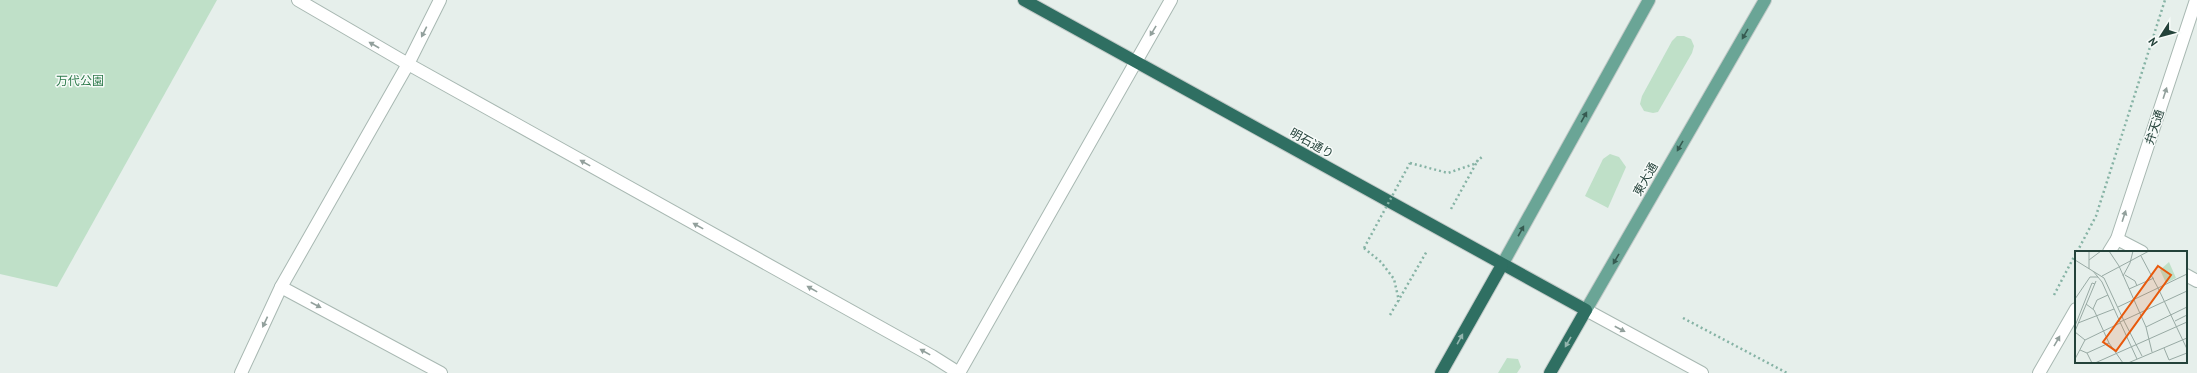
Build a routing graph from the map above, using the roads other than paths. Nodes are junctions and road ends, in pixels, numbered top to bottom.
1 (298, 0) edge
2 (440, 0) edge
3 (1024, 0) edge
4 (1171, 0) edge
5 (1649, 0) edge
6 (1765, 0) edge
7 (2196, 0) edge
8 (1134, 62) junction
9 (408, 64) junction
10 (2117, 239) junction
11 (2110, 251) edge
12 (2140, 251) edge
13 (1502, 265) junction
14 (2187, 276) edge
15 (2197, 281) edge
16 (281, 287) junction
17 (1586, 310) junction
18 (2075, 311) edge
19 (241, 373) edge
20 (440, 373) edge
21 (959, 373) edge
22 (1441, 373) edge
23 (1550, 373) edge
24 (1702, 373) edge
25 (2039, 373) edge

9 -> 1 street
2 -> 9 street
3 - 8 highway, 明石通り
4 -> 8 street
13 -> 5 main road
6 -> 17 main road, 東大通
10 -> 7 street, 弁天通
8 - 13 highway, 明石通り
8 - 21 street
9 - 16 street
21 -> 9 street
10 - 11 street, 弁天通
10 - 12 street
13 - 17 highway, 明石通り
22 -> 13 highway
14 - 15 street
16 -> 19 street
16 -> 20 street
17 -> 23 highway, 東大通
17 -> 24 street
25 -> 18 street

